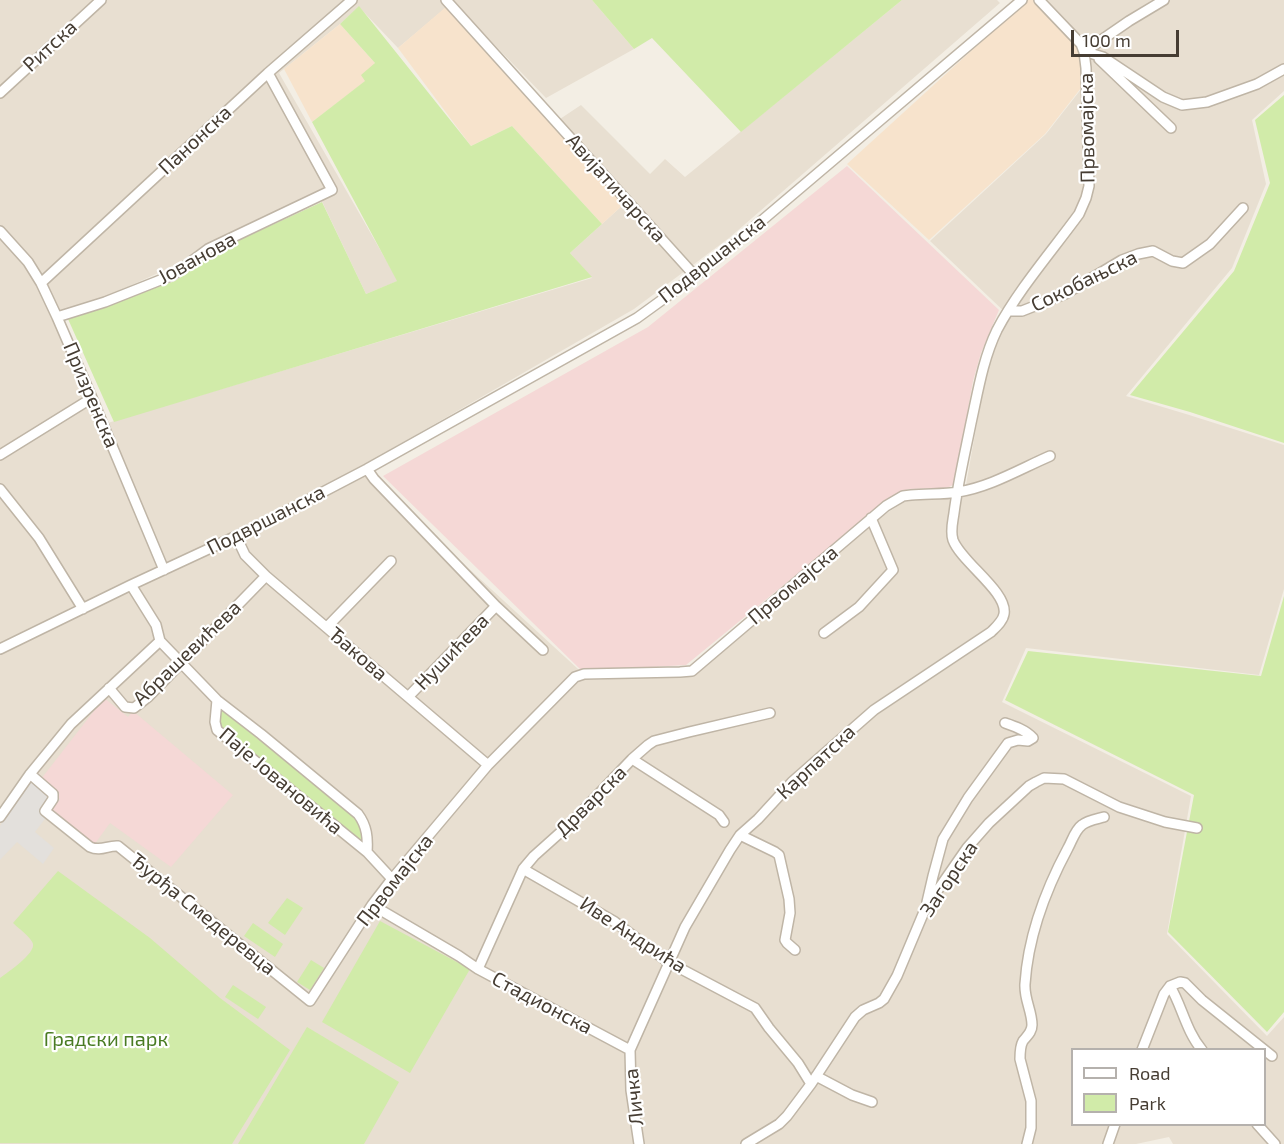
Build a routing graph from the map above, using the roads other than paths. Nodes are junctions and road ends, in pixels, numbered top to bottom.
1 (101, 0) edge
2 (352, 0) edge
3 (446, 0) edge
4 (1022, 0) edge
5 (1039, 0) edge
6 (1164, 0) edge
7 (1089, 53) junction
8 (1284, 69) edge
9 (268, 73) junction
10 (0, 93) edge
11 (1171, 128) dead end
12 (1243, 208) dead end
13 (0, 231) edge
14 (695, 276) junction
15 (41, 283) junction
16 (1009, 310) junction
17 (57, 316) junction
18 (92, 398) junction
19 (0, 455) edge
20 (1050, 456) dead end
21 (367, 469) junction
22 (0, 489) edge
23 (957, 492) junction
24 (871, 518) junction
25 (236, 536) junction
26 (216, 546) junction
27 (245, 555) junction
28 (391, 561) dead end
29 (164, 570) junction
30 (266, 576) junction
31 (131, 585) junction
32 (496, 606) junction
33 (83, 609) junction
34 (327, 627) junction
35 (824, 633) dead end
36 (160, 641) junction
37 (0, 649) edge
38 (543, 650) dead end
39 (180, 663) junction
40 (109, 688) junction
41 (408, 697) junction
42 (217, 700) junction
43 (770, 713) dead end
44 (1005, 723) dead end
45 (632, 759) junction
46 (488, 765) junction
47 (30, 774) junction
48 (0, 817) edge
49 (1104, 817) dead end
50 (724, 822) dead end
51 (1197, 828) dead end
52 (740, 835) junction
53 (367, 852) junction
54 (523, 869) junction
55 (392, 879) junction
56 (372, 905) junction
57 (926, 907) junction
58 (795, 950) dead end
59 (668, 962) junction
60 (478, 969) junction
61 (1170, 986) junction
62 (310, 1001) joint
63 (1143, 1048) edge
64 (1200, 1048) edge
65 (1262, 1048) edge
66 (630, 1050) junction
67 (1266, 1051) edge
68 (1272, 1056) dead end
69 (814, 1080) junction
70 (872, 1102) dead end
71 (1115, 1126) edge
72 (1258, 1126) edge
73 (639, 1144) edge
74 (746, 1144) edge
75 (1026, 1144) edge
76 (1108, 1144) edge
77 (1275, 1144) edge

1 - 10 street, Ритска
2 - 9 street, Панонска
3 - 14 street, Авијатичарска
4 - 14 street, Подвршанска
5 - 7 street
6 - 7 street
7 - 8 street
7 - 11 street
7 - 16 street, Првомајска
9 - 15 street, Панонска
9 - 17 street, Јованова
12 - 16 street, Сокобањска
13 - 15 street, Призренска
14 - 21 street, Подвршанска
15 - 17 street, Призренска
16 - 23 street, Првомајска
17 - 18 street, Призренска
18 - 19 street
18 - 29 street, Призренска
20 - 23 street
21 - 25 street, Подвршанска
21 - 32 street
22 - 33 street
23 - 24 street, Првомајска
23 - 52 street, Карпатска
24 - 35 street
24 - 46 street, Првомајска
25 - 26 street, Подвршанска
25 - 27 street, Ђакова
26 - 27 street
26 - 29 street, Подвршанска
27 - 30 street, Ђакова
28 - 34 street
29 - 31 street, Подвршанска
30 - 34 street, Ђакова
30 - 39 street, Абрашевићева
31 - 33 street, Подвршанска
31 - 36 street, Паје Јовановића
32 - 38 street
32 - 41 street, Нушићева
33 - 37 street, Подвршанска
34 - 41 street, Ђакова
36 - 39 street, Паје Јовановића
36 - 40 street, Абрашевићева
39 - 40 street, Абрашевићева
39 - 42 street, Паје Јовановића
40 - 47 street, Абрашевићева
41 - 46 street, Ђакова
42 - 53 street, Паје Јовановића
42 - 53 street, Паје Јовановића
43 - 45 street, Дрварска
44 - 57 street
45 - 50 street
45 - 54 street, Дрварска
46 - 55 street, Првомајска
47 - 48 street, Абрашевићева
47 - 62 street, Ђурђа Смедеревца
49 - 75 street
51 - 57 street, Загорска
52 - 58 street
52 - 59 street, Карпатска
53 - 55 street, Паје Јовановића
54 - 59 street, Иве Андрића
54 - 60 street, Дрварска
55 - 56 street, Првомајска
56 - 60 street, Стадионска
56 - 62 street, Првомајска
57 - 69 street, Загорска
59 - 66 street
59 - 69 street, Иве Андрића
60 - 66 street, Стадионска
61 - 63 street
61 - 64 street
61 - 65 street
66 - 73 street, Личка
67 - 68 street
69 - 70 street, Иве Андрића
69 - 74 street, Загорска
71 - 76 street
72 - 77 street

